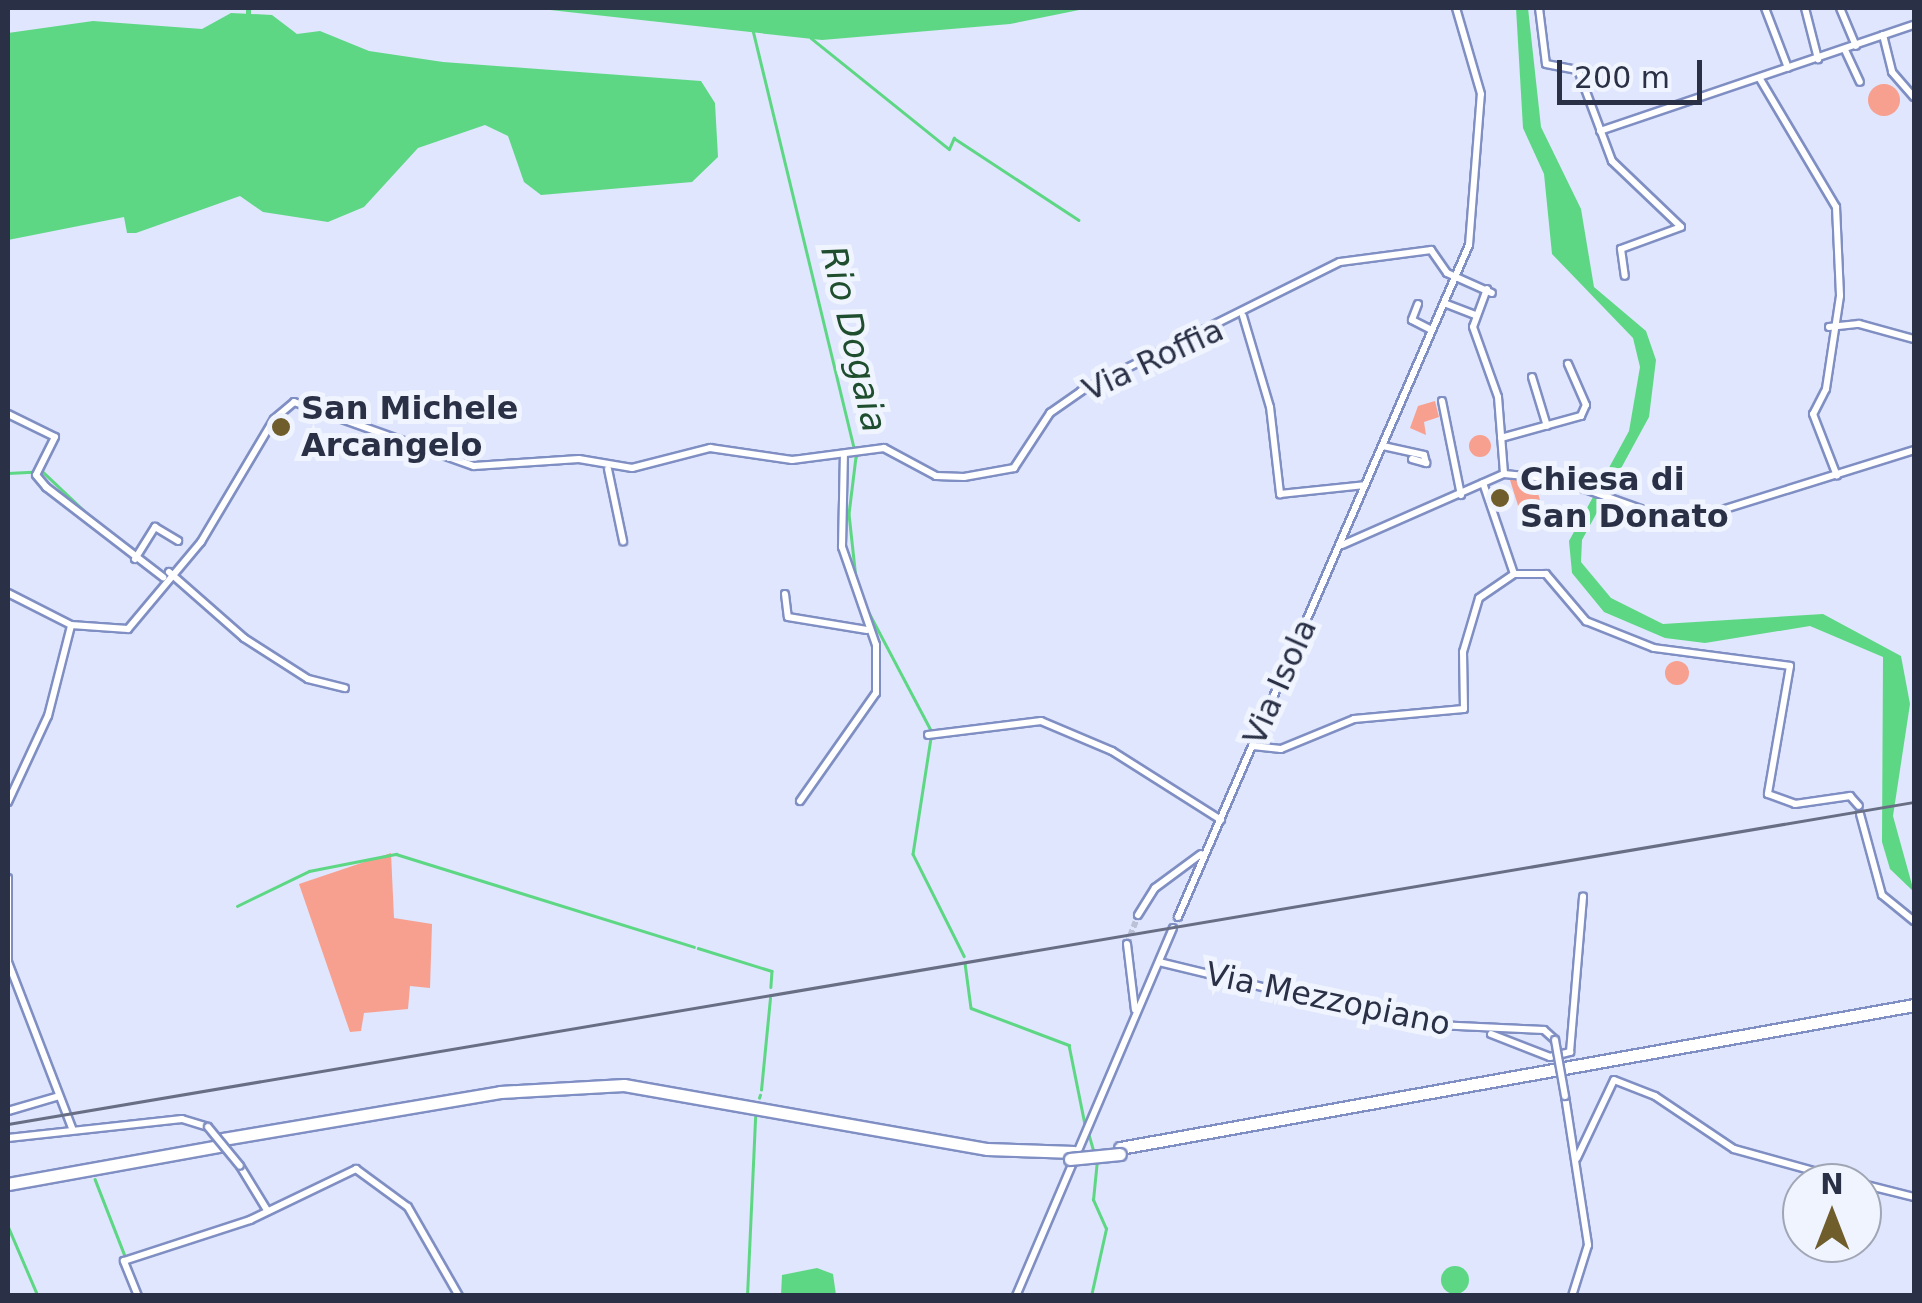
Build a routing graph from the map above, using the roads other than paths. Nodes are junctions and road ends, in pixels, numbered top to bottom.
1 (1456, 8) edge
2 (1539, 8) edge
3 (1765, 8) edge
4 (1805, 8) edge
5 (1840, 8) edge
6 (1914, 25) edge
7 (1883, 36) junction
8 (1856, 46) junction
9 (1845, 50) junction
10 (1818, 59) junction
11 (1788, 68) junction
12 (1760, 79) junction
13 (1860, 82) dead end
14 (1914, 97) edge
15 (1600, 131) junction
16 (1625, 276) dead end
17 (1456, 278) junction
18 (1443, 303) junction
19 (1418, 304) dead end
20 (1476, 315) junction
21 (1244, 316) junction
22 (1829, 327) junction
23 (1432, 330) junction
24 (1914, 340) edge
25 (1568, 364) dead end
26 (1532, 376) dead end
27 (1442, 401) dead end
28 (8, 414) edge
29 (1547, 426) junction
30 (1501, 438) junction
31 (1383, 446) junction
32 (1914, 450) edge
33 (848, 454) junction
34 (1412, 459) dead end
35 (608, 468) junction
36 (1504, 474) junction
37 (1837, 476) junction
38 (1483, 484) junction
39 (1365, 485) junction
40 (1461, 495) junction
41 (1351, 520) junction
42 (1357, 533) junction
43 (178, 541) dead end
44 (623, 541) dead end
45 (1336, 555) junction
46 (134, 560) junction
47 (1514, 574) junction
48 (166, 575) junction
49 (8, 593) edge
50 (785, 594) dead end
51 (71, 626) junction
52 (867, 630) junction
53 (345, 688) dead end
54 (928, 734) dead end
55 (1253, 746) junction
56 (800, 801) dead end
57 (8, 802) edge
58 (1221, 820) junction
59 (1191, 875) junction
60 (8, 878) edge
61 (1583, 897) dead end
62 (1138, 915) tunnel mouth
63 (1178, 917) dead end
64 (1914, 921) edge
65 (1174, 928) dead end
66 (1127, 944) tunnel mouth
67 (1159, 962) junction
68 (1128, 974) junction
69 (1147, 982) junction
70 (1134, 989) junction
71 (1914, 1008) edge
72 (1131, 1025) junction
73 (1475, 1030) junction
74 (60, 1094) junction
75 (8, 1111) edge
76 (72, 1128) junction
77 (8, 1138) edge
78 (1577, 1158) junction
79 (1784, 1163) edge
80 (8, 1181) edge
81 (1882, 1189) edge
82 (1914, 1197) edge
83 (267, 1210) junction
84 (138, 1296) edge
85 (459, 1296) edge
86 (1016, 1296) edge
87 (1572, 1296) edge

1 - 17 street, Via Isola
2 - 15 street
3 - 11 street
4 - 10 street
5 - 8 street
6 - 7 street
7 - 8 street
7 - 14 street
8 - 9 street
9 - 10 street
9 - 13 street
10 - 11 street
11 - 12 street
12 - 15 street
12 - 22 street
15 - 16 street
17 - 18 street, Via Isola
17 - 20 street
17 - 21 street, Via Roffia
18 - 20 street
18 - 23 street, Via Isola
19 - 23 street
20 - 30 street
21 - 33 street, Via Roffia
21 - 39 street
22 - 24 street
22 - 37 street
23 - 31 street, Via Isola
25 - 29 street
26 - 29 street
27 - 40 street
28 - 46 street
29 - 30 street
30 - 36 street
31 - 34 street
31 - 39 street, Via Isola
32 - 37 street
33 - 35 street
33 - 52 street
35 - 44 street
35 - 48 street
36 - 37 street
36 - 38 street
38 - 40 street
38 - 47 street
39 - 41 street, Via Isola
40 - 42 street
41 - 42 street
41 - 45 street, Via Isola
42 - 45 street
43 - 46 street
45 - 55 street, Via Isola
46 - 48 street
47 - 55 street
47 - 64 street
48 - 51 street
48 - 53 street
49 - 51 street
50 - 52 street
51 - 57 street
52 - 56 street
54 - 58 street
55 - 58 street, Via Isola
58 - 59 street, Via Isola
59 - 62 street
59 - 63 street, Via Isola
60 - 74 street
61 - 73 street
65 - 67 street
66 - 68 street
67 - 69 street
67 - 73 street, Via Mezzopiano
68 - 69 street
68 - 70 street
69 - 70 street
69 - 72 street
70 - 72 street
71 - 80 highway, bridge
72 - 86 street
73 - 78 street, Via Mezzopiano, bridge
74 - 75 street
74 - 76 street
76 - 77 street
76 - 83 street, bridge
78 - 79 street
78 - 87 street, Via Mezzopiano
81 - 82 street
83 - 84 street
83 - 85 street

